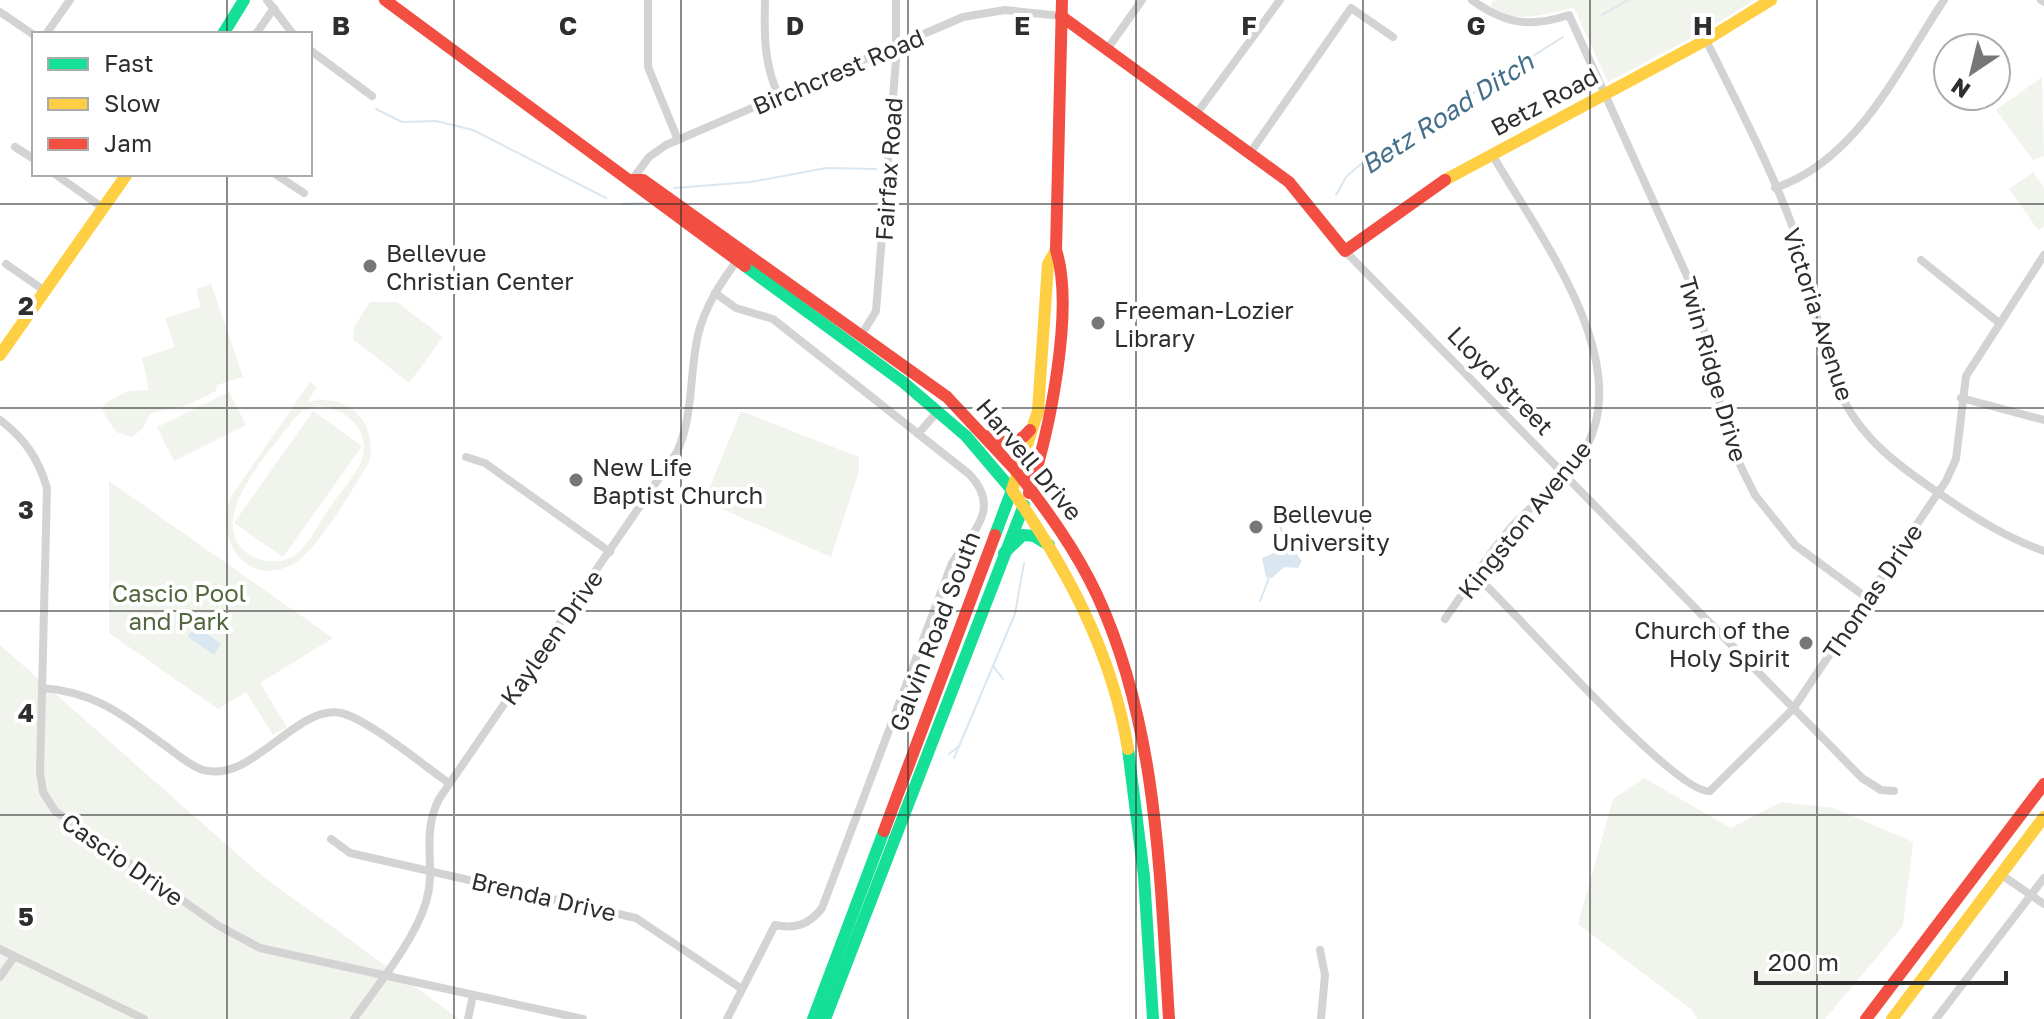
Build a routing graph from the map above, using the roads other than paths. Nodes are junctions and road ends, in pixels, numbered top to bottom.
1 (70, 0) edge
2 (234, 0) edge
3 (244, 0) edge
4 (267, 0) edge
5 (385, 0) edge
6 (648, 0) edge
7 (765, 0) edge
8 (896, 0) edge
9 (1062, 0) edge
10 (1142, 0) edge
11 (1472, 0) edge
12 (1771, 0) edge
13 (1944, 0) edge
14 (1278, 1) edge
15 (274, 8) junction
16 (0, 12) edge
17 (1061, 16) junction
18 (47, 32) edge
19 (224, 32) edge
20 (257, 32) edge
21 (292, 32) edge
22 (32, 34) edge
23 (1393, 37) dead end
24 (1706, 40) junction
25 (897, 46) junction
26 (1108, 48) junction
27 (312, 51) edge
28 (1606, 93) junction
29 (372, 96) dead end
30 (779, 97) junction
31 (1197, 113) junction
32 (678, 140) junction
33 (15, 147) dead end
34 (1250, 153) junction
35 (1492, 154) junction
36 (32, 158) edge
37 (58, 176) edge
38 (126, 176) edge
39 (278, 176) edge
40 (632, 180) junction
41 (1775, 188) junction
42 (304, 193) dead end
43 (103, 208) junction
44 (1056, 250) junction
45 (1345, 251) junction
46 (742, 254) junction
47 (2044, 255) edge
48 (1921, 260) dead end
49 (6, 264) dead end
50 (2034, 269) junction
51 (2044, 275) edge
52 (45, 291) junction
53 (715, 293) junction
54 (1998, 322) junction
55 (862, 334) junction
56 (0, 355) edge
57 (1961, 398) junction
58 (938, 411) junction
59 (0, 420) edge
60 (2044, 420) edge
61 (1035, 423) junction
62 (918, 434) junction
63 (986, 436) junction
64 (466, 457) dead end
65 (1018, 473) junction
66 (1564, 477) junction
67 (1031, 487) junction
68 (1012, 490) junction
69 (1938, 493) junction
70 (1024, 505) junction
71 (1056, 551) junction
72 (2044, 551) edge
73 (610, 552) junction
74 (1004, 553) junction
75 (1476, 576) junction
76 (1867, 598) junction
77 (1445, 619) dead end
78 (42, 688) junction
79 (1793, 709) junction
80 (449, 783) junction
81 (2044, 784) edge
82 (1894, 791) dead end
83 (2044, 817) edge
84 (331, 839) dead end
85 (429, 871) junction
86 (2003, 876) junction
87 (2044, 878) edge
88 (2032, 895) junction
89 (2044, 904) edge
90 (0, 949) edge
91 (1320, 950) dead end
92 (14, 957) junction
93 (384, 976) junction
94 (0, 977) edge
95 (742, 989) junction
96 (473, 995) junction
97 (144, 1019) edge
98 (354, 1019) edge
99 (468, 1019) edge
100 (583, 1019) edge
101 (727, 1019) edge
102 (813, 1019) edge
103 (825, 1019) edge
104 (1153, 1019) edge
105 (1169, 1019) edge
106 (1321, 1019) edge
107 (1866, 1019) edge
108 (1892, 1019) edge
109 (1936, 1019) edge

1 - 18 street
2 - 19 main road
3 - 19 main road
4 - 15 street
5 - 40 main road, Harvell Drive
6 - 32 street
7 - 30 street
8 - 25 street, Fairfax Road
9 - 17 main road, Galvin Road South
10 - 26 street
11 - 28 street, Twin Ridge Drive
12 - 24 main road, Betz Road
13 - 41 street
14 - 31 street
15 - 20 street
15 - 21 street
16 - 22 street
17 - 25 street, Birchcrest Road
17 - 26 main road, Lloyd Street
17 - 44 main road, Galvin Road South
23 - 34 street
24 - 28 main road, Betz Road
24 - 41 street, Victoria Avenue
25 - 30 street, Birchcrest Road
25 - 55 street, Fairfax Road
26 - 31 main road, Lloyd Street
27 - 29 street
28 - 35 main road, Betz Road
28 - 76 street, Twin Ridge Drive
30 - 32 street, Birchcrest Road
31 - 34 main road, Lloyd Street
32 - 40 street, Birchcrest Road
33 - 36 street
34 - 45 main road, Lloyd Street
35 - 45 main road, Betz Road
35 - 66 street, Kingston Avenue
37 - 43 street
38 - 43 main road
39 - 42 street
40 - 46 main road, Harvell Drive
41 - 69 street, Victoria Avenue
43 - 52 main road
44 - 61 main road, Galvin Road South
44 - 67 main road, Galvin Road South
45 - 66 street, Lloyd Street
46 - 53 street, Kayleen Drive
46 - 55 main road, Harvell Drive
46 - 58 main road, Harvell Drive
47 - 50 street, Thomas Drive
48 - 54 street
49 - 52 street
50 - 51 street
50 - 54 street, Thomas Drive
52 - 56 main road
53 - 62 street
53 - 73 street, Kayleen Drive
54 - 57 street, Thomas Drive
55 - 63 main road, Harvell Drive
57 - 60 street
57 - 69 street, Thomas Drive
58 - 62 street
58 - 68 main road, Harvell Drive
59 - 78 street, Cascio Drive
61 - 63 main road
61 - 65 main road, Galvin Road South
62 - 95 street
63 - 65 main road, Harvell Drive
64 - 73 street
65 - 67 main road, Harvell Drive
65 - 68 main road, Galvin Road South
66 - 75 street, Kingston Avenue
66 - 79 street, Lloyd Street
67 - 70 main road, Galvin Road South
67 - 105 main road, Harvell Drive
68 - 70 main road, Harvell Drive
68 - 102 main road, Galvin Road South
69 - 72 street, Victoria Avenue
69 - 76 street, Thomas Drive
70 - 71 main road, Harvell Drive
70 - 74 main road, Galvin Road South
71 - 74 main road
71 - 104 main road, Harvell Drive
73 - 80 street, Kayleen Drive
74 - 103 main road, Galvin Road South
75 - 77 street, Kingston Avenue
75 - 79 street, Thomas Drive
76 - 79 street, Thomas Drive
78 - 80 street
78 - 93 street, Cascio Drive
79 - 82 street, Lloyd Street
80 - 85 street, Kayleen Drive
81 - 107 main road
83 - 86 main road
84 - 85 street, Brenda Drive
85 - 93 street, Kayleen Drive
85 - 95 street, Brenda Drive
86 - 88 street
86 - 108 main road
87 - 88 street
88 - 89 street
88 - 109 street
90 - 92 street
91 - 106 street
92 - 94 street
92 - 97 street
93 - 96 street, Cascio Drive
93 - 98 street, Kayleen Drive
95 - 101 street
96 - 99 street
96 - 100 street, Cascio Drive

